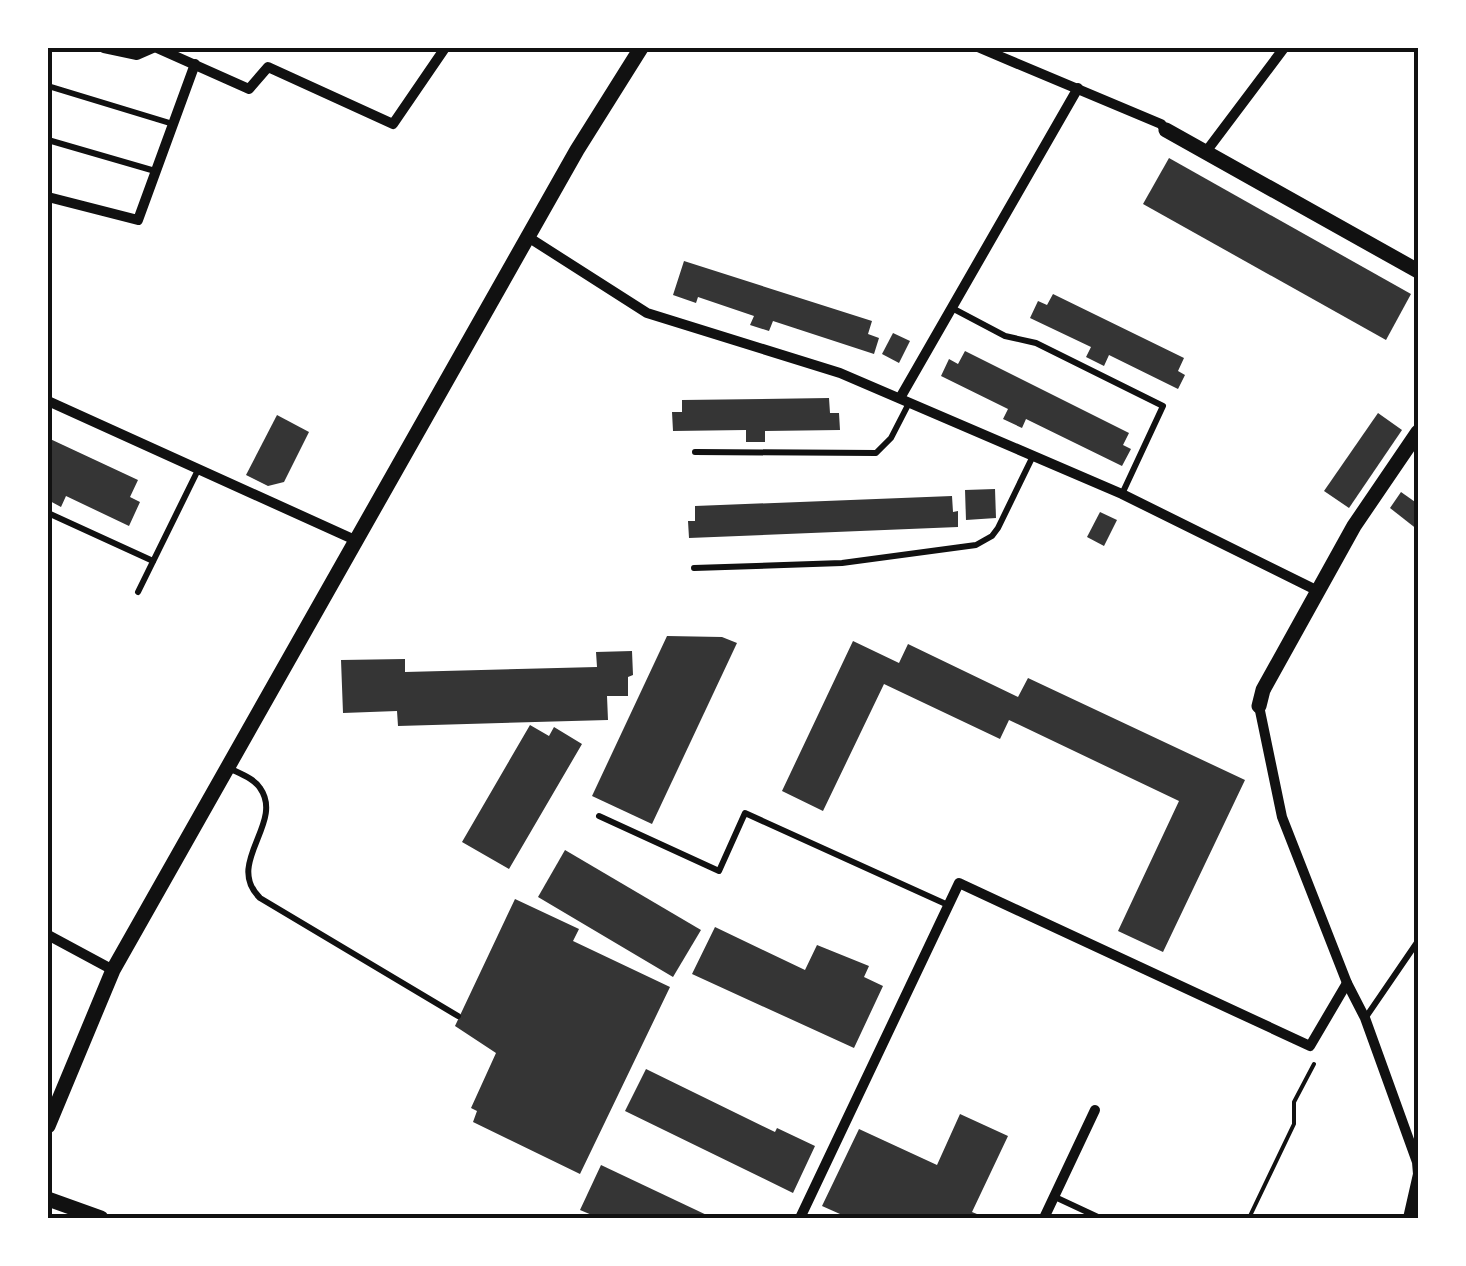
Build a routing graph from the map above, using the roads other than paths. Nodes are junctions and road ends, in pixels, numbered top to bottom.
1 (104, 48) edge
2 (155, 48) edge
3 (445, 48) edge
4 (641, 48) edge
5 (980, 48) edge
6 (1284, 48) edge
7 (195, 64) junction
8 (48, 86) edge
9 (1078, 88) junction
10 (173, 124) junction
11 (1166, 130) joint
12 (48, 140) edge
13 (1205, 152) junction
14 (156, 171) junction
15 (48, 197) edge
16 (528, 238) junction
17 (1418, 271) edge
18 (952, 308) junction
19 (905, 400) junction
20 (48, 402) edge
21 (1417, 438) edge
22 (695, 452) dead end
23 (1033, 456) junction
24 (198, 470) junction
25 (1122, 494) junction
26 (48, 513) edge
27 (355, 540) junction
28 (153, 562) junction
29 (694, 568) dead end
30 (1316, 590) junction
31 (138, 592) dead end
32 (1259, 706) joint
33 (228, 767) junction
34 (599, 816) dead end
35 (949, 906) junction
36 (48, 935) edge
37 (1418, 941) edge
38 (113, 970) junction
39 (1347, 983) junction
40 (458, 1016) dead end
41 (1365, 1018) junction
42 (1094, 1110) dead end
43 (48, 1126) edge
44 (1418, 1162) edge
45 (1054, 1196) junction
46 (48, 1199) edge
47 (1412, 1212) edge
48 (101, 1218) edge
49 (800, 1218) edge
50 (1044, 1218) edge
51 (1100, 1218) edge

1 - 2 street
2 - 7 street
3 - 7 street
4 - 16 street
5 - 9 street
6 - 13 street
7 - 10 street
8 - 10 lane
9 - 11 street
9 - 18 street
10 - 14 street
11 - 13 street
12 - 14 lane
13 - 17 street
14 - 15 street
16 - 19 street
16 - 27 street
18 - 19 street
18 - 25 lane
19 - 22 lane
19 - 23 street
20 - 24 street
21 - 30 street
23 - 25 street
23 - 29 lane
24 - 27 street
24 - 28 lane
25 - 30 street
26 - 28 lane
27 - 33 street
28 - 31 lane
30 - 32 street
32 - 39 street
33 - 38 street
33 - 40 lane
34 - 35 lane
35 - 39 street
35 - 49 street
36 - 38 street
37 - 41 lane
38 - 43 street
39 - 41 street
41 - 44 street
42 - 45 street
44 - 47 street
45 - 50 street
45 - 51 lane
46 - 48 street

